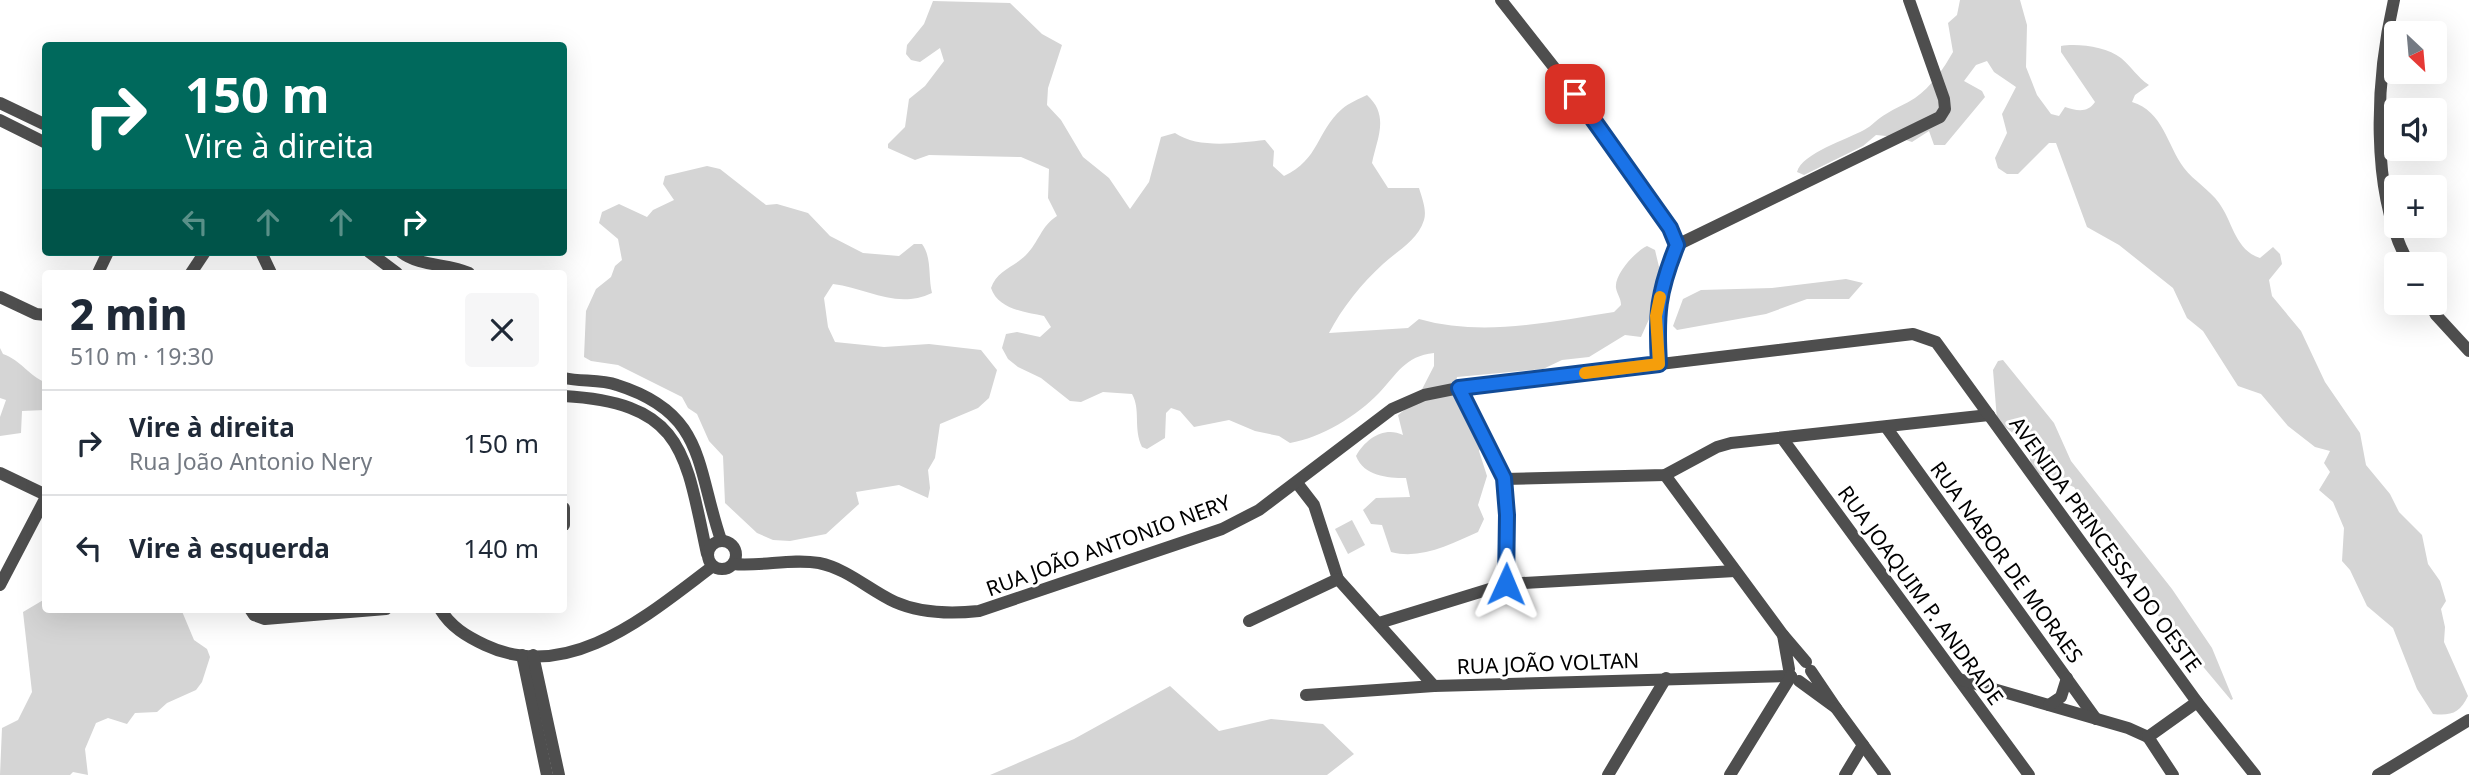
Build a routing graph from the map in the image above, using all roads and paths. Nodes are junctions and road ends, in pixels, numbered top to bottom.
1 (1502, 0) edge
2 (1909, 0) edge
3 (2394, 0) edge
4 (0, 103) edge
5 (0, 120) edge
6 (42, 123) edge
7 (42, 141) edge
8 (1677, 245) junction
9 (2403, 252) edge
10 (374, 256) edge
11 (410, 256) edge
12 (393, 270) edge
13 (462, 270) edge
14 (0, 297) edge
15 (42, 315) edge
16 (2437, 315) edge
17 (1927, 337) joint
18 (2469, 351) edge
19 (1659, 364) junction
20 (567, 377) edge
21 (1459, 388) junction
22 (567, 396) edge
23 (1989, 415) junction
24 (1886, 427) junction
25 (1782, 438) junction
26 (0, 473) edge
27 (1665, 475) junction
28 (1504, 478) junction
29 (1297, 483) junction
30 (42, 494) edge
31 (42, 504) edge
32 (721, 540) junction
33 (710, 560) junction
34 (733, 564) junction
35 (1735, 571) junction
36 (1338, 579) junction
37 (1506, 584) junction
38 (0, 585) edge
39 (253, 613) edge
40 (338, 613) edge
41 (443, 613) edge
42 (1250, 621) dead end
43 (1379, 623) junction
44 (1783, 635) junction
45 (528, 655) junction
46 (1808, 666) junction
47 (1793, 675) junction
48 (1666, 678) junction
49 (2067, 678) junction
50 (1959, 679) junction
51 (1434, 686) junction
52 (1306, 695) dead end
53 (2197, 702) junction
54 (2049, 705) junction
55 (1836, 708) junction
56 (2096, 719) junction
57 (2469, 720) edge
58 (2148, 737) junction
59 (1863, 746) junction
60 (547, 775) edge
61 (559, 775) edge
62 (1608, 775) edge
63 (1730, 775) edge
64 (1844, 775) edge
65 (1885, 775) edge
66 (2029, 775) edge
67 (2173, 775) edge
68 (2255, 775) edge
69 (2378, 775) edge

1 - 8 street
2 - 8 street
3 - 9 street
4 - 6 street
5 - 7 street
8 - 19 street
10 - 12 street
11 - 13 street
14 - 15 street
16 - 18 street
17 - 19 street, RUA JOÃO ANTONIO NERY
17 - 23 street, AVENIDA PRINCESSA DO OESTE
19 - 21 street, RUA JOÃO ANTONIO NERY
20 - 32 street
21 - 28 street
21 - 29 street, RUA JOÃO ANTONIO NERY
22 - 33 street
23 - 24 street
23 - 53 street, AVENIDA PRINCESSA DO OESTE
24 - 25 street
24 - 49 street, RUA NABOR DE MORAES
25 - 27 street
25 - 50 street, RUA JOAQUIM P. ANDRADE
26 - 30 street
27 - 28 street
27 - 35 street
28 - 37 street
29 - 34 street, RUA JOÃO ANTONIO NERY
29 - 36 street
31 - 38 street
32 - 33 street
32 - 34 street
33 - 34 street
33 - 45 street
35 - 37 street
35 - 44 street
36 - 42 street
36 - 43 street
37 - 43 street
39 - 40 street
41 - 45 street
43 - 51 street
44 - 46 street
44 - 47 street
45 - 60 street
45 - 61 street
46 - 47 street
46 - 47 street
46 - 55 street
47 - 48 street, RUA JOÃO VOLTAN
47 - 55 street
47 - 63 street
48 - 51 street, RUA JOÃO VOLTAN
48 - 62 street
49 - 54 street
49 - 56 street, RUA NABOR DE MORAES
50 - 54 street
50 - 66 street, RUA JOAQUIM P. ANDRADE
51 - 52 street, RUA JOÃO VOLTAN
53 - 58 street
53 - 68 street, AVENIDA PRINCESSA DO OESTE
54 - 56 street
55 - 59 street
56 - 58 street
57 - 69 street
58 - 67 street
59 - 64 street
59 - 65 street

